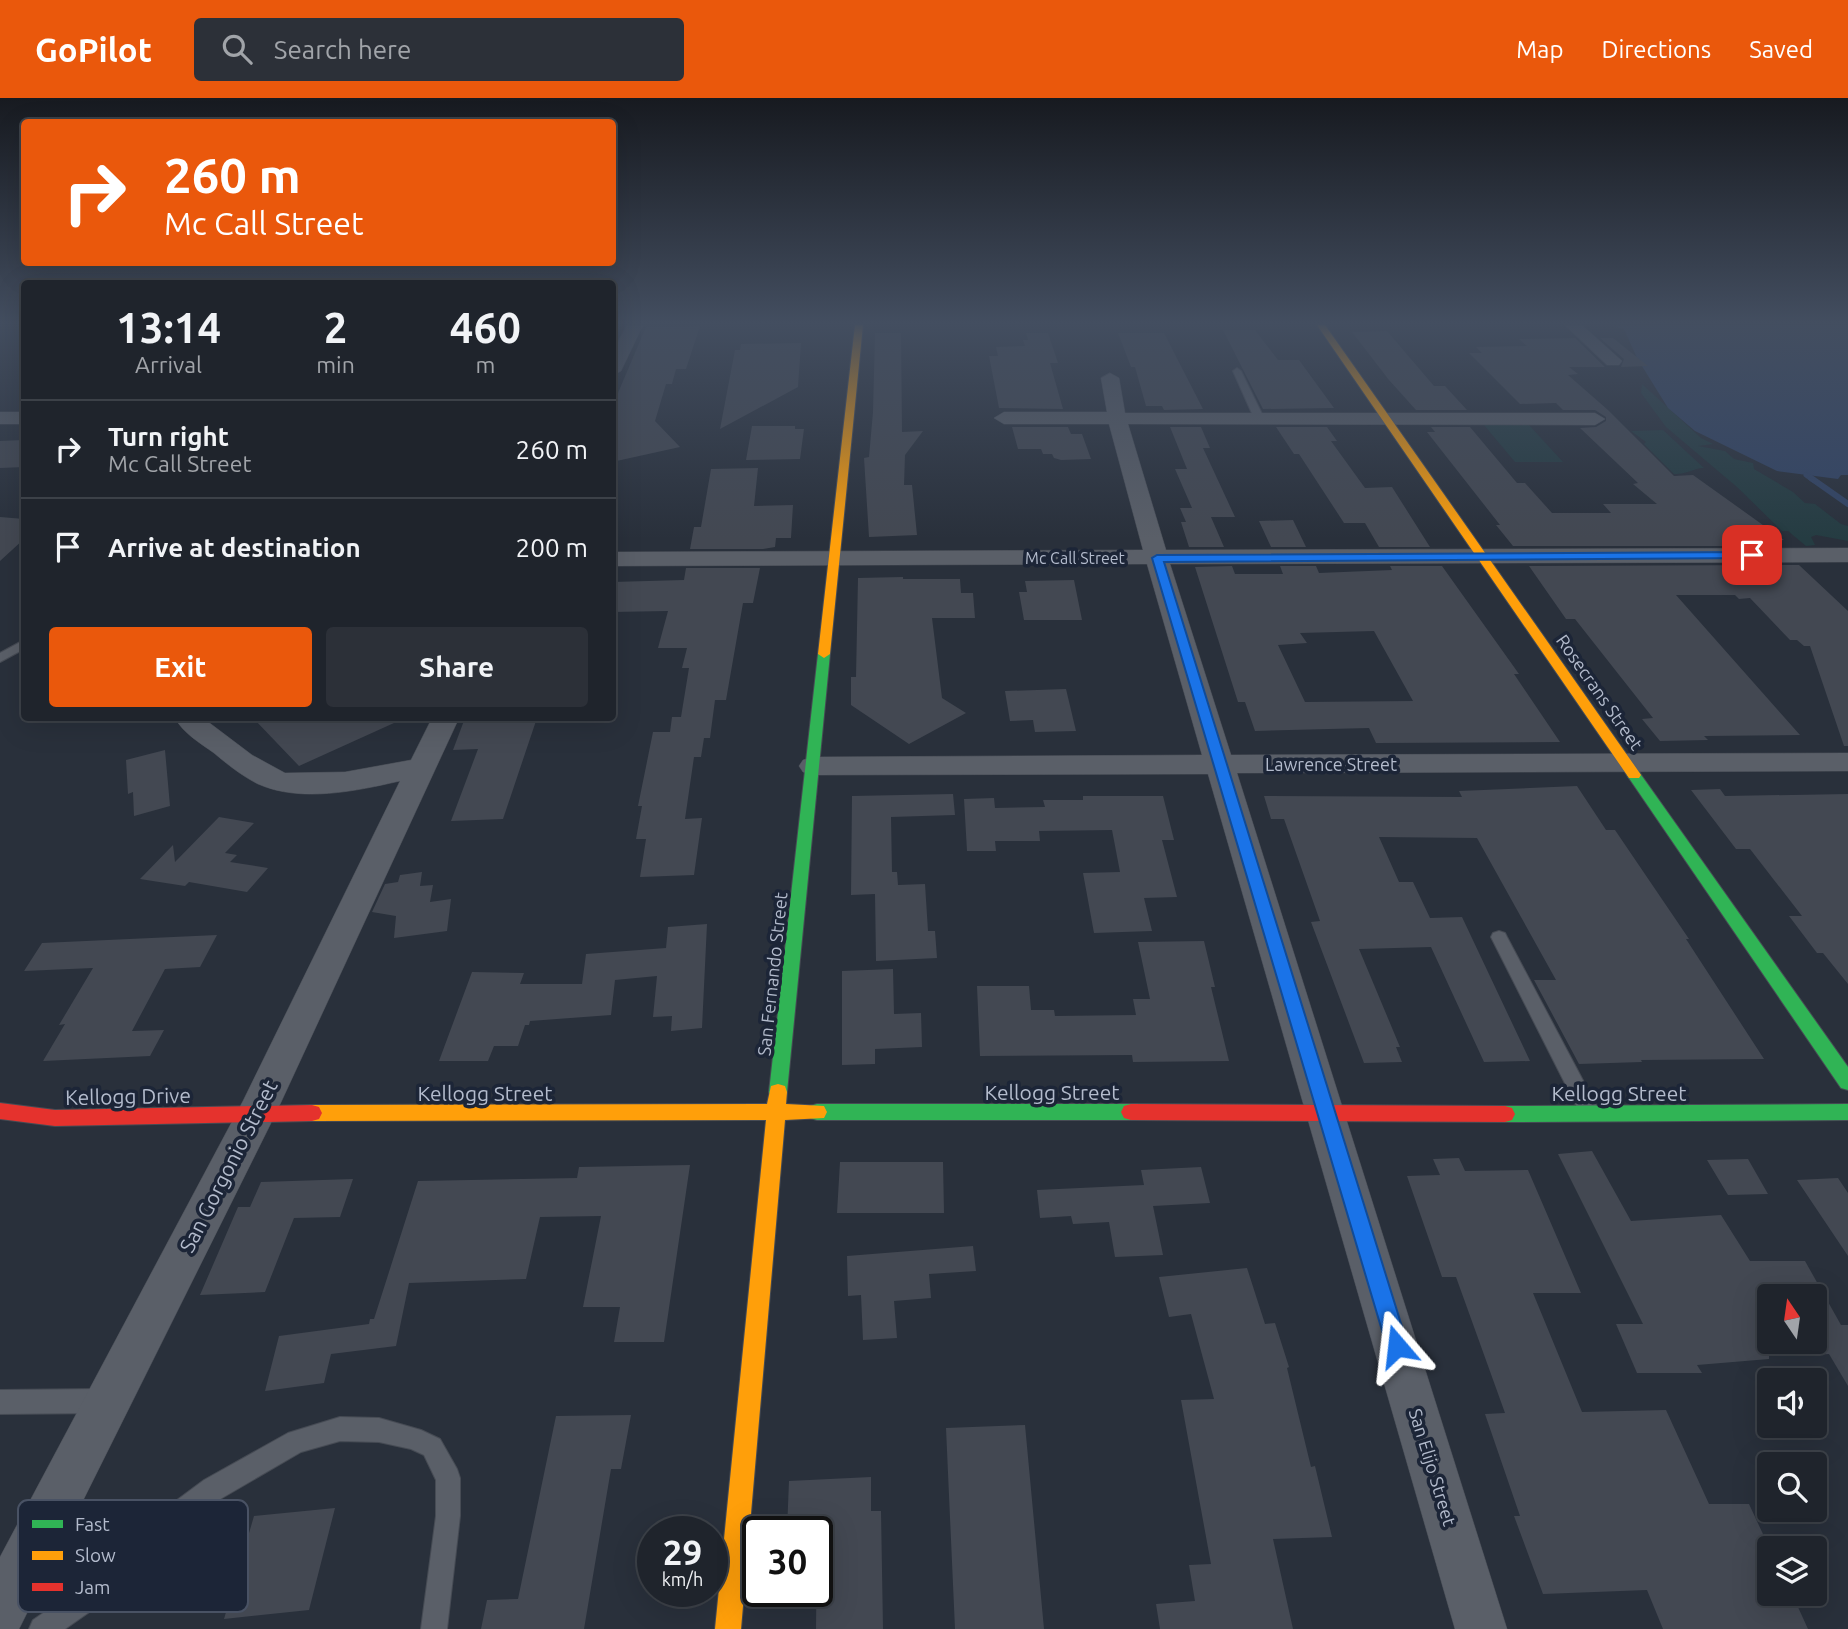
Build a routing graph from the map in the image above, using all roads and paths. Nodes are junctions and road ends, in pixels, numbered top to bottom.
1 (852, 396) edge
2 (1114, 396) edge
3 (1249, 396) edge
4 (1371, 396) edge
5 (0, 418) edge
6 (21, 418) edge
7 (1004, 418) dead end
8 (1117, 418) junction
9 (1259, 418) junction
10 (1386, 418) junction
11 (1595, 419) dead end
12 (1482, 557) junction
13 (835, 558) junction
14 (1157, 558) junction
15 (616, 559) edge
16 (1843, 560) edge
17 (21, 646) edge
18 (0, 658) edge
19 (191, 721) edge
20 (444, 721) edge
21 (1626, 762) junction
22 (1848, 762) edge
23 (1222, 765) junction
24 (813, 766) junction
25 (421, 767) junction
26 (1499, 937) dead end
27 (1848, 1082) edge
28 (0, 1111) edge
29 (1326, 1112) junction
30 (1848, 1112) edge
31 (257, 1114) junction
32 (776, 1114) junction
33 (1591, 1115) junction
34 (108, 1401) junction
35 (0, 1402) edge
36 (57, 1500) edge
37 (198, 1500) edge
38 (18, 1575) edge
39 (0, 1610) edge
40 (67, 1612) edge
41 (42, 1629) edge
42 (434, 1629) edge
43 (728, 1629) edge
44 (1481, 1629) edge

1 - 13 street, San Fernando Street
2 - 8 street, San Elijo Street
3 - 9 lane
4 - 10 street, Rosecrans Street
5 - 6 street
7 - 8 street
8 - 9 street
8 - 14 street, San Elijo Street
9 - 10 street
10 - 11 street
10 - 12 street, Rosecrans Street
12 - 14 street, Mc Call Street
12 - 16 street, Mc Call Street
12 - 21 street, Rosecrans Street
13 - 14 street, Mc Call Street
13 - 15 street, Mc Call Street
13 - 24 street, San Fernando Street
14 - 23 street, San Elijo Street
17 - 18 lane
19 - 25 street
20 - 25 street, San Gorgonio Street
21 - 22 street, Lawrence Street
21 - 23 street, Lawrence Street
21 - 27 street, Rosecrans Street
23 - 24 street, Lawrence Street
23 - 29 street, San Elijo Street
24 - 32 street, San Fernando Street
25 - 31 street, San Gorgonio Street
26 - 33 lane
28 - 31 street, Kellogg Drive
29 - 32 street, Kellogg Street
29 - 33 street, Kellogg Street
29 - 44 street, San Elijo Street
30 - 33 street, Kellogg Street
31 - 32 street, Kellogg Street
31 - 34 street, San Gorgonio Street
32 - 43 street, San Fernando Street
34 - 35 lane
34 - 36 street, San Gorgonio Street
37 - 42 lane
38 - 39 street, San Gorgonio Street
40 - 41 lane

